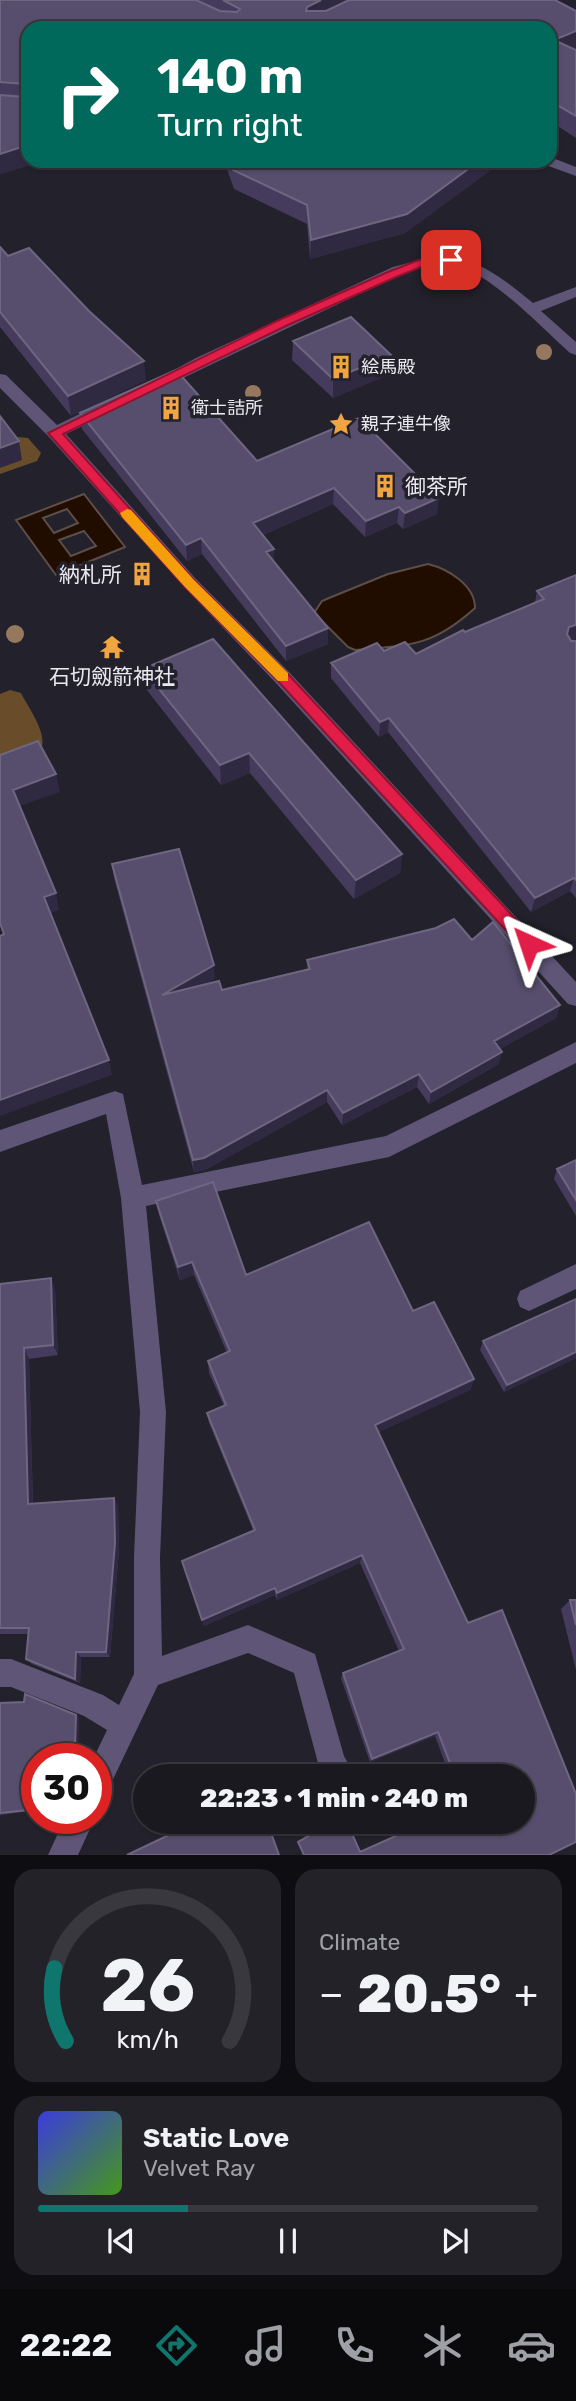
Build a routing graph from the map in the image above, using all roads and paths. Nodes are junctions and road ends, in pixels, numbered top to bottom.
1 (557, 165) edge
2 (576, 172) edge
3 (576, 292) edge
4 (529, 310) junction
5 (576, 350) edge
6 (0, 379) edge
7 (139, 393) edge
8 (115, 404) edge
9 (55, 433) junction
10 (576, 997) edge
11 (576, 1052) edge
12 (0, 1141) edge
13 (133, 1198) junction
14 (576, 1276) edge
15 (529, 1299) dead end
16 (0, 1673) edge
17 (148, 1675) junction
18 (124, 1725) junction
19 (112, 1750) edge
20 (333, 1764) edge
21 (73, 1834) edge
22 (63, 1855) edge

1 - 2 street
3 - 4 street
4 - 5 street
4 - 7 street
6 - 9 street
8 - 9 street
9 - 10 street
11 - 13 street
12 - 13 street
13 - 17 street
14 - 15 street
16 - 18 street
17 - 18 street
17 - 20 street
18 - 19 street
21 - 22 street

